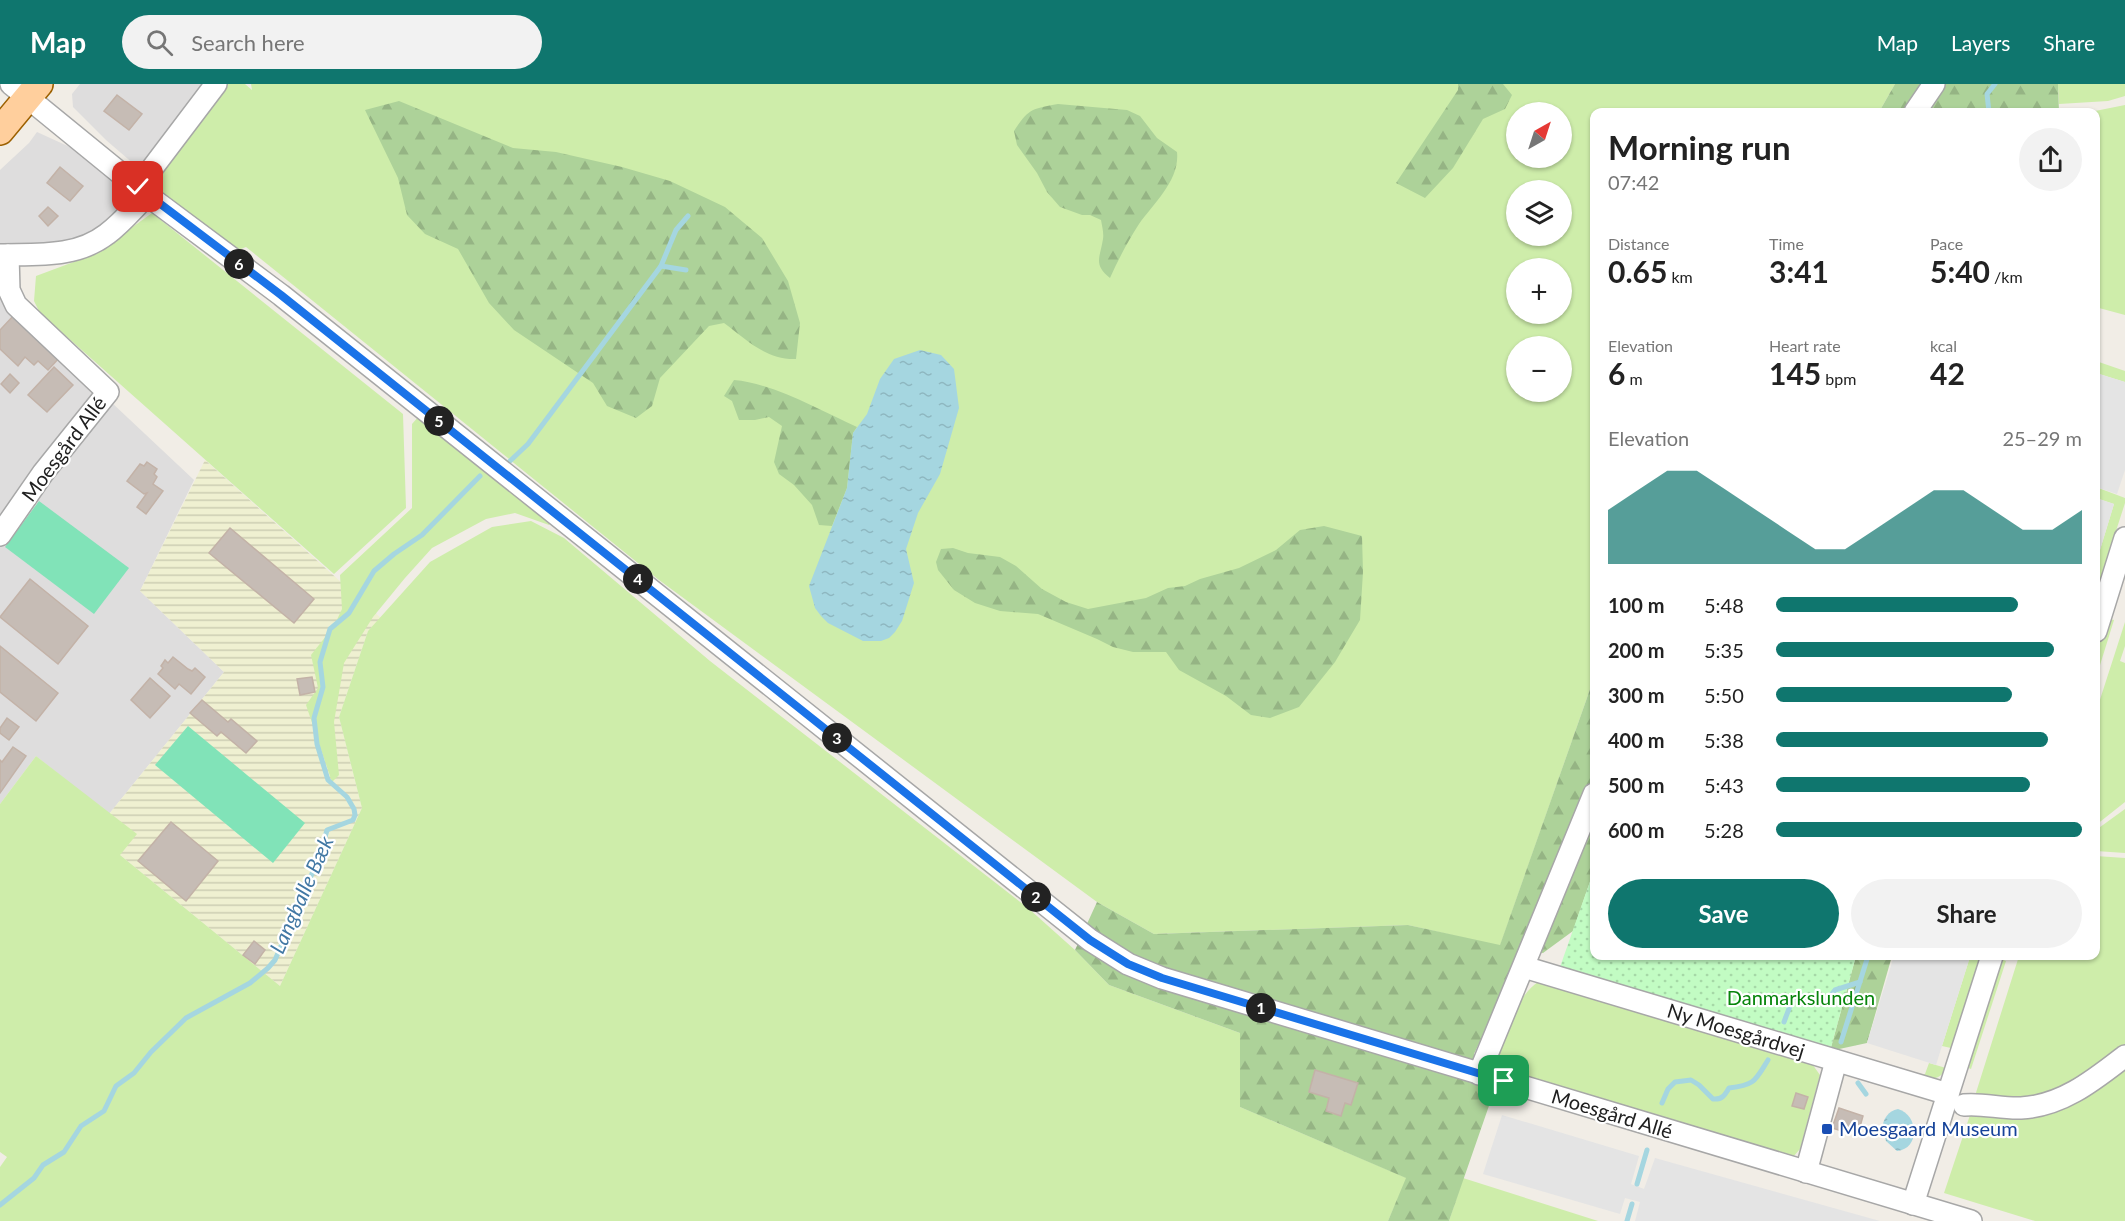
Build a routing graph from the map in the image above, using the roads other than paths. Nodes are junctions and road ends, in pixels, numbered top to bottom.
1 (216, 84) edge
2 (1934, 84) edge
3 (26, 89) edge
4 (1918, 108) edge
5 (0, 131) edge
6 (142, 191) junction
7 (4, 255) edge
8 (0, 535) edge
9 (2125, 538) edge
10 (2100, 618) edge
11 (1590, 804) edge
12 (1991, 960) edge
13 (1524, 967) junction
14 (2125, 1056) edge
15 (1836, 1061) junction
16 (1479, 1074) junction
17 (1956, 1100) junction
18 (1806, 1172) junction
19 (1913, 1204) junction
20 (1971, 1221) edge

1 - 6 street, Moesgård Allé
2 - 4 street
3 - 5 main road
3 - 6 street, Moesgård Allé
6 - 7 street, Moesgård Allé
6 - 16 street, Moesgård Allé
7 - 8 street, Moesgård Allé
9 - 10 street
11 - 13 street
12 - 17 street
13 - 15 street, Ny Moesgårdvej
13 - 16 street
14 - 17 street, Ny Moesgårdvej
15 - 17 street, Ny Moesgårdvej
15 - 18 street
16 - 18 street, Moesgård Allé
17 - 19 street
18 - 19 street, Moesgård Allé
19 - 20 street, Moesgård Allé

